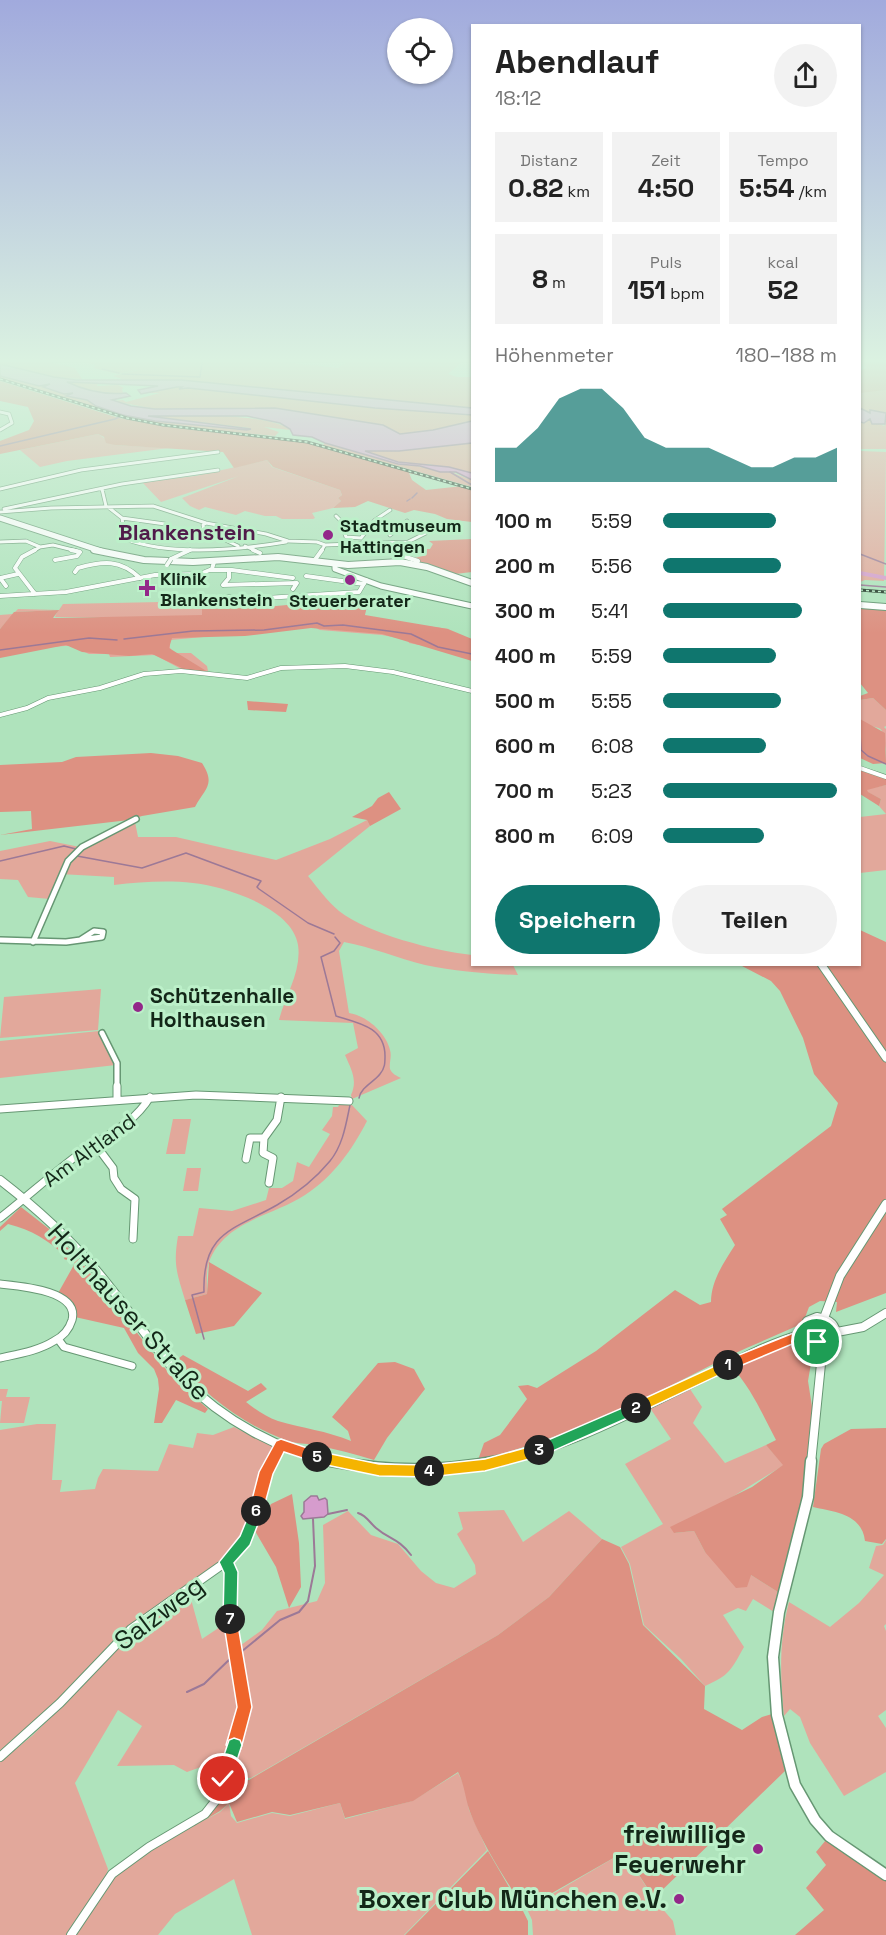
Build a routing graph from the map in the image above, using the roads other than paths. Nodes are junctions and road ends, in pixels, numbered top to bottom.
1 (215, 452) edge
2 (218, 470) dead end
3 (0, 489) edge
4 (102, 489) junction
5 (123, 506) junction
6 (106, 507) junction
7 (114, 509) junction
8 (36, 510) junction
9 (390, 510) dead end
10 (0, 512) edge
11 (336, 516) dead end
12 (0, 518) edge
13 (122, 518) junction
14 (407, 521) dead end
15 (165, 524) dead end
16 (206, 524) junction
17 (395, 525) dead end
18 (124, 530) junction
19 (443, 531) dead end
20 (390, 535) junction
21 (160, 536) dead end
22 (401, 537) dead end
23 (361, 540) junction
24 (288, 541) junction
25 (392, 541) junction
26 (0, 542) edge
27 (325, 545) junction
28 (238, 546) junction
29 (244, 546) junction
30 (37, 548) junction
31 (416, 548) dead end
32 (190, 549) junction
33 (260, 553) dead end
34 (171, 559) joint
35 (55, 560) dead end
36 (314, 561) junction
37 (214, 562) junction
38 (334, 564) junction
39 (415, 564) junction
40 (210, 570) junction
41 (75, 572) dead end
42 (230, 572) junction
43 (18, 574) junction
44 (164, 574) junction
45 (213, 575) dead end
46 (275, 576) junction
47 (306, 576) dead end
48 (341, 576) dead end
49 (317, 577) junction
50 (0, 578) edge
51 (140, 578) junction
52 (292, 578) dead end
53 (248, 580) dead end
54 (365, 582) junction
55 (471, 583) edge
56 (268, 584) junction
57 (313, 584) dead end
58 (244, 585) junction
59 (6, 586) dead end
60 (293, 589) dead end
61 (35, 594) junction
62 (0, 596) edge
63 (234, 600) dead end
64 (861, 605) edge
65 (471, 606) edge
66 (886, 607) edge
67 (471, 691) edge
68 (0, 716) edge
69 (861, 768) edge
70 (886, 777) edge
71 (136, 819) dead end
72 (0, 940) edge
73 (80, 940) dead end
74 (33, 942) junction
75 (822, 966) edge
76 (102, 1033) dead end
77 (886, 1058) edge
78 (150, 1097) junction
79 (281, 1097) junction
80 (117, 1100) junction
81 (349, 1101) dead end
82 (0, 1109) edge
83 (264, 1138) junction
84 (95, 1144) junction
85 (246, 1159) dead end
86 (0, 1180) edge
87 (269, 1183) dead end
88 (25, 1199) junction
89 (886, 1204) edge
90 (0, 1218) edge
91 (133, 1239) dead end
92 (0, 1284) edge
93 (886, 1313) edge
94 (824, 1318) junction
95 (837, 1332) junction
96 (806, 1333) junction
97 (58, 1339) junction
98 (823, 1344) junction
99 (1, 1360) edge
100 (132, 1366) dead end
101 (281, 1445) junction
102 (226, 1562) junction
103 (0, 1757) edge
104 (886, 1875) edge
105 (71, 1935) edge

1 - 3 street
2 - 4 street
4 - 6 street
4 - 8 street
5 - 6 street
5 - 7 street
5 - 16 street
6 - 7 street
6 - 8 street
7 - 13 street
8 - 10 street
9 - 23 street
11 - 23 street
12 - 37 main road
13 - 15 street
13 - 18 street
14 - 20 street
16 - 24 street
16 - 28 street
17 - 20 street
18 - 21 street
18 - 32 street
19 - 25 street
20 - 25 street
22 - 25 street
23 - 25 street
23 - 27 street
24 - 27 street
24 - 29 street
26 - 30 street
27 - 36 street
28 - 29 street
28 - 32 street
29 - 33 street
30 - 35 street
30 - 43 street
31 - 39 street
32 - 34 street
34 - 44 street, bridge
36 - 37 main road
36 - 38 main road
37 - 40 street
38 - 39 main road
38 - 54 street
39 - 55 main road
40 - 42 street
40 - 44 street
41 - 51 street
42 - 45 street
42 - 46 street
42 - 58 street
43 - 50 street
43 - 61 street
44 - 51 street
46 - 52 street
46 - 56 street
47 - 49 street
48 - 54 street
49 - 54 street
49 - 57 street
50 - 59 street
51 - 61 street
53 - 58 street
54 - 63 street
54 - 65 street
56 - 58 street
56 - 60 street
61 - 62 street
64 - 66 main road
67 - 68 street
69 - 70 street
71 - 74 street
72 - 74 street
73 - 74 street
75 - 77 street
76 - 80 street
78 - 79 street
78 - 80 street
78 - 84 street, Am Altland
79 - 81 street
79 - 83 street
80 - 82 street
83 - 85 street
83 - 87 street
84 - 88 street, Am Altland
84 - 91 street
86 - 88 street, Holthauser Straße
88 - 90 street, Am Altland
88 - 101 street, Holthauser Straße
89 - 94 street
92 - 97 street
93 - 95 street
94 - 95 street
94 - 96 street
95 - 98 street
96 - 98 street
96 - 101 street, Holthauser Straße
97 - 99 street
97 - 100 street
98 - 104 street
101 - 102 street, Salzweg
102 - 103 street, Salzweg
102 - 105 street

